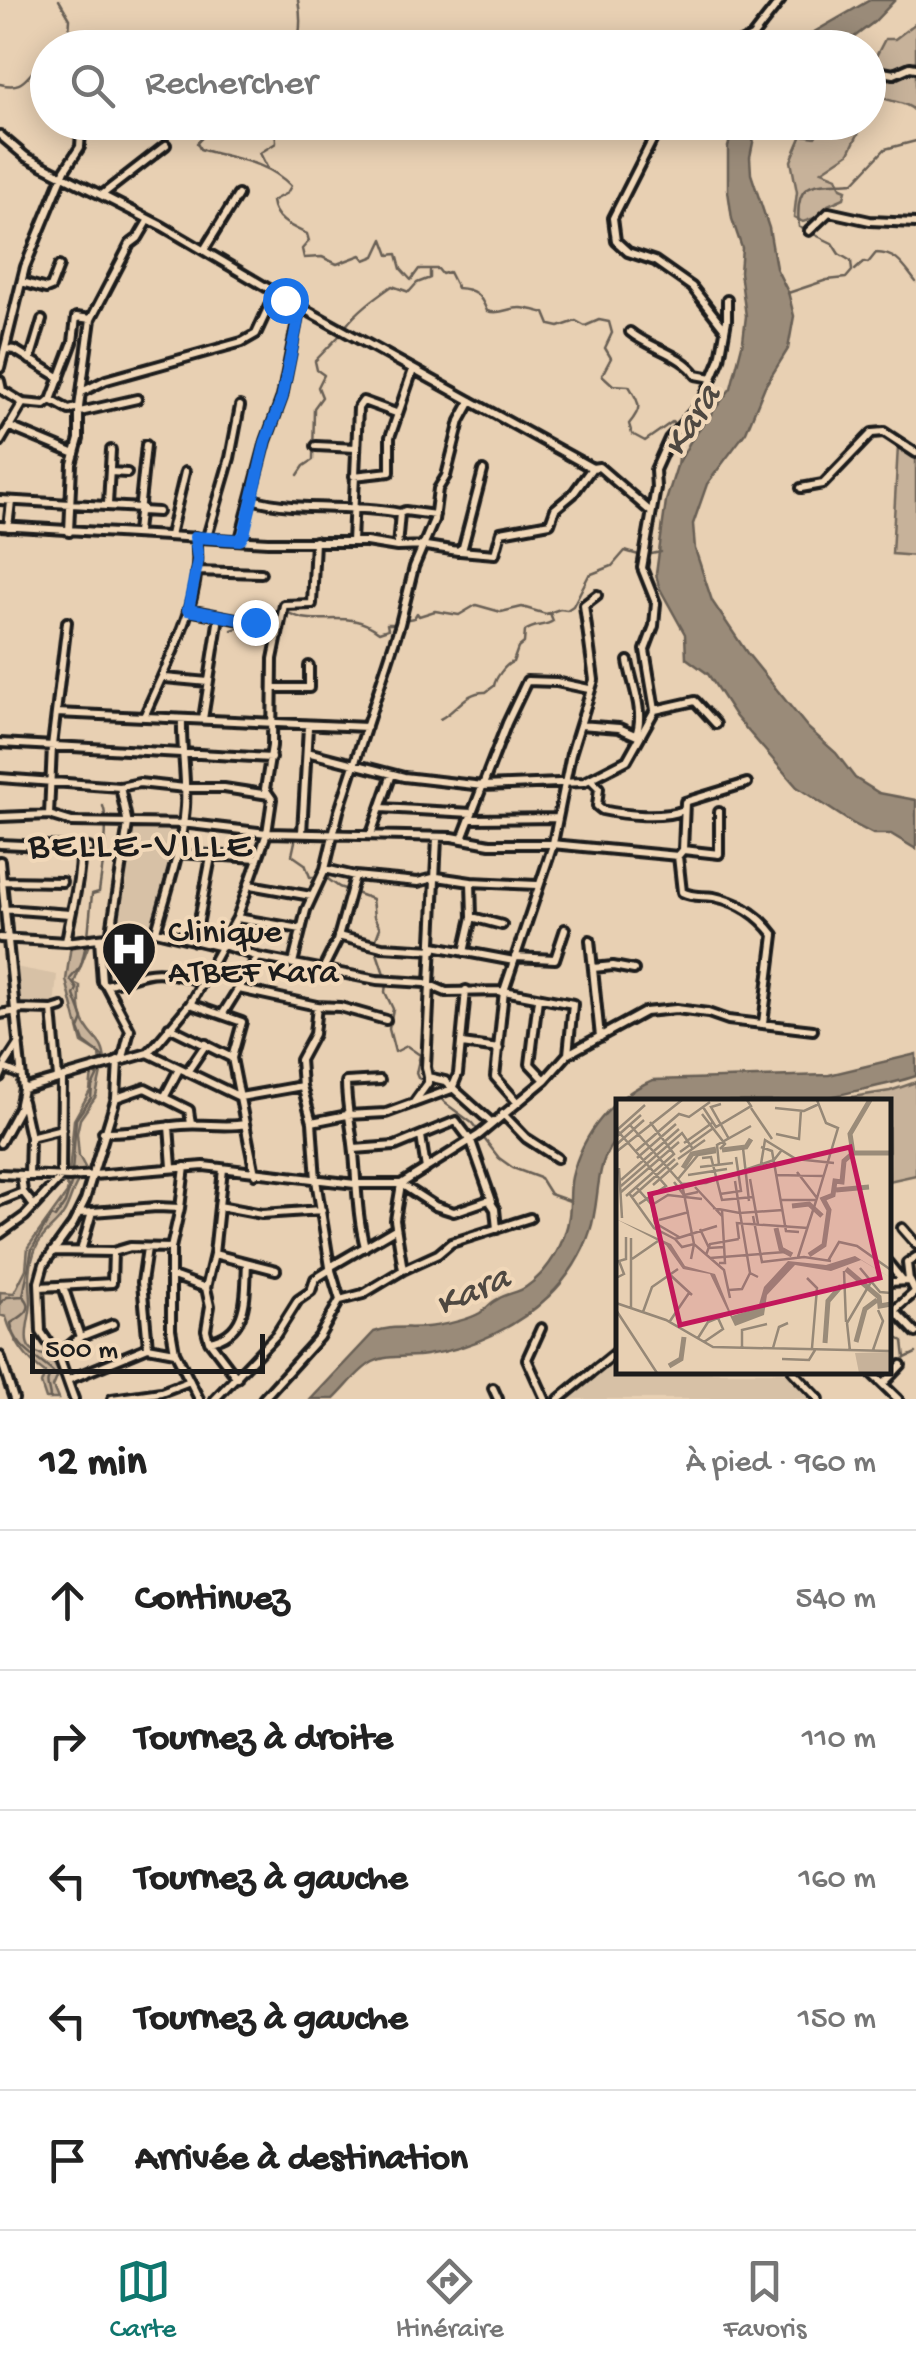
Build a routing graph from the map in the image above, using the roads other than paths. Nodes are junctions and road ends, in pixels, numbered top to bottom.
1 (781, 0) edge
2 (757, 30) edge
3 (916, 68) edge
4 (886, 72) edge
5 (0, 135) edge
6 (81, 140) edge
7 (652, 140) edge
8 (166, 145) dead end
9 (64, 175) junction
10 (102, 194) junction
11 (238, 196) dead end
12 (148, 221) junction
13 (916, 223) edge
14 (810, 231) dead end
15 (204, 250) junction
16 (58, 266) dead end
17 (22, 282) junction
18 (288, 300) junction
19 (727, 300) dead end
20 (300, 305) junction
21 (91, 319) junction
22 (42, 320) dead end
23 (724, 328) junction
24 (630, 332) dead end
25 (6, 350) junction
26 (30, 360) junction
27 (0, 368) edge
28 (412, 370) junction
29 (60, 378) junction
30 (712, 378) junction
31 (0, 381) edge
32 (82, 392) junction
33 (138, 398) dead end
34 (50, 400) junction
35 (472, 401) junction
36 (24, 403) junction
37 (240, 406) dead end
38 (80, 410) junction
39 (396, 414) junction
40 (10, 427) junction
41 (0, 442) edge
42 (146, 445) dead end
43 (316, 446) dead end
44 (356, 448) junction
45 (110, 450) dead end
46 (916, 453) edge
47 (75, 454) junction
48 (592, 468) junction
49 (110, 472) junction
50 (184, 472) dead end
51 (483, 472) dead end
52 (127, 473) dead end
53 (354, 476) junction
54 (801, 488) dead end
55 (252, 498) junction
56 (0, 500) edge
57 (11, 502) junction
58 (72, 504) junction
59 (108, 504) junction
60 (142, 510) junction
61 (352, 510) junction
62 (158, 512) dead end
63 (651, 512) junction
64 (400, 513) junction
65 (435, 515) junction
66 (4, 527) edge
67 (70, 532) junction
68 (137, 532) junction
69 (170, 535) junction
70 (195, 537) junction
71 (207, 537) junction
72 (240, 540) junction
73 (315, 541) junction
74 (352, 542) junction
75 (421, 547) junction
76 (396, 548) junction
77 (458, 550) junction
78 (196, 571) junction
79 (261, 572) dead end
80 (597, 595) dead end
81 (188, 610) junction
82 (67, 622) dead end
83 (218, 623) dead end
84 (278, 627) junction
85 (628, 660) dead end
86 (309, 666) dead end
87 (165, 678) junction
88 (208, 682) junction
89 (274, 688) junction
90 (590, 690) junction
91 (655, 710) junction
92 (56, 713) junction
93 (144, 717) junction
94 (182, 719) junction
95 (203, 719) junction
96 (270, 723) junction
97 (580, 724) junction
98 (716, 724) dead end
99 (308, 726) junction
100 (367, 727) junction
101 (638, 736) junction
102 (0, 743) edge
103 (52, 746) junction
104 (181, 752) junction
105 (307, 752) junction
106 (271, 758) junction
107 (356, 763) junction
108 (392, 774) junction
109 (0, 778) edge
110 (591, 779) junction
111 (52, 782) junction
112 (566, 782) junction
113 (747, 784) dead end
114 (483, 786) junction
115 (120, 787) junction
116 (185, 788) junction
117 (270, 796) junction
118 (381, 808) junction
119 (684, 810) junction
120 (719, 812) dead end
121 (49, 815) junction
122 (471, 816) junction
123 (0, 818) edge
124 (559, 818) junction
125 (128, 824) junction
126 (182, 826) junction
127 (267, 833) junction
128 (302, 833) junction
129 (333, 834) junction
130 (370, 835) junction
131 (437, 838) junction
132 (462, 838) junction
133 (0, 844) edge
134 (552, 844) junction
135 (177, 853) junction
136 (681, 853) junction
137 (211, 857) junction
138 (258, 858) junction
139 (0, 861) edge
140 (324, 869) junction
141 (355, 876) junction
142 (437, 877) junction
143 (2, 881) edge
144 (62, 882) dead end
145 (471, 882) junction
146 (250, 885) junction
147 (537, 886) junction
148 (310, 896) junction
149 (2, 899) edge
150 (4, 910) junction
151 (70, 914) junction
152 (472, 917) junction
153 (237, 918) junction
154 (502, 925) dead end
155 (301, 929) junction
156 (566, 929) dead end
157 (156, 931) junction
158 (338, 936) junction
159 (110, 938) junction
160 (3, 939) edge
161 (99, 939) junction
162 (195, 940) junction
163 (590, 940) dead end
164 (66, 942) junction
165 (222, 946) junction
166 (434, 948) junction
167 (464, 952) junction
168 (258, 957) junction
169 (515, 959) junction
170 (294, 963) junction
171 (593, 968) junction
172 (322, 970) junction
173 (634, 970) dead end
174 (200, 981) junction
175 (431, 985) junction
176 (106, 986) junction
177 (239, 988) junction
178 (466, 990) junction
179 (504, 991) junction
180 (538, 999) junction
181 (190, 1004) junction
182 (317, 1006) junction
183 (62, 1007) dead end
184 (17, 1010) junction
185 (52, 1010) junction
186 (0, 1014) edge
187 (222, 1015) junction
188 (386, 1020) dead end
189 (763, 1023) junction
190 (169, 1027) junction
191 (814, 1030) dead end
192 (600, 1037) junction
193 (19, 1043) junction
194 (206, 1044) junction
195 (462, 1044) junction
196 (498, 1049) junction
197 (148, 1053) junction
198 (568, 1054) junction
199 (232, 1058) junction
200 (121, 1059) junction
201 (4, 1063) edge
202 (183, 1070) junction
203 (21, 1075) junction
204 (0, 1077) edge
205 (428, 1077) junction
206 (60, 1078) junction
207 (380, 1080) dead end
208 (545, 1080) junction
209 (302, 1086) junction
210 (23, 1089) junction
211 (452, 1090) junction
212 (165, 1096) junction
213 (240, 1097) junction
214 (116, 1098) junction
215 (22, 1100) junction
216 (415, 1102) junction
217 (517, 1102) junction
218 (346, 1114) junction
219 (503, 1114) junction
220 (312, 1122) junction
221 (492, 1123) junction
222 (191, 1124) junction
223 (245, 1124) junction
224 (170, 1126) junction
225 (62, 1129) junction
226 (104, 1132) junction
227 (421, 1136) junction
228 (30, 1137) junction
229 (471, 1141) junction
230 (0, 1142) edge
231 (354, 1149) junction
232 (557, 1158) dead end
233 (184, 1167) junction
234 (172, 1168) junction
235 (223, 1170) junction
236 (426, 1170) junction
237 (92, 1173) junction
238 (0, 1174) edge
239 (255, 1174) junction
240 (25, 1175) junction
241 (68, 1176) junction
242 (316, 1180) junction
243 (355, 1184) junction
244 (401, 1184) junction
245 (24, 1192) junction
246 (0, 1200) edge
247 (492, 1202) junction
248 (34, 1206) junction
249 (219, 1206) junction
250 (180, 1208) junction
251 (322, 1210) junction
252 (79, 1212) junction
253 (92, 1212) junction
254 (530, 1218) dead end
255 (902, 1228) dead end
256 (395, 1229) junction
257 (497, 1229) junction
258 (0, 1234) edge
259 (916, 1244) edge
260 (365, 1247) junction
261 (147, 1248) junction
262 (170, 1248) junction
263 (52, 1250) junction
264 (81, 1251) junction
265 (114, 1252) junction
266 (214, 1254) junction
267 (916, 1256) edge
268 (247, 1263) junction
269 (891, 1266) edge
270 (330, 1268) junction
271 (276, 1270) dead end
272 (403, 1270) junction
273 (170, 1274) junction
274 (905, 1280) junction
275 (891, 1282) edge
276 (63, 1286) junction
277 (40, 1288) junction
278 (206, 1288) junction
279 (916, 1292) edge
280 (340, 1300) junction
281 (892, 1313) edge
282 (112, 1324) dead end
283 (541, 1328) dead end
284 (916, 1334) edge
285 (80, 1336) junction
286 (209, 1341) junction
287 (148, 1347) junction
288 (175, 1352) junction
289 (616, 1354) edge
290 (0, 1356) edge
291 (57, 1356) junction
292 (901, 1366) dead end
293 (794, 1374) edge
294 (872, 1374) edge
295 (237, 1378) junction
296 (68, 1380) junction
297 (190, 1382) junction
298 (883, 1384) junction
299 (493, 1388) dead end
300 (128, 1398) edge
301 (14, 1399) edge
302 (74, 1399) edge
303 (112, 1399) edge
304 (199, 1399) edge
305 (215, 1399) edge
306 (263, 1399) edge
307 (498, 1399) edge
308 (545, 1399) edge
309 (559, 1399) edge
310 (819, 1399) edge
311 (898, 1399) edge

1 - 2 street
3 - 4 street
5 - 9 street
6 - 9 street
7 - 23 street
8 - 10 street
9 - 10 street
9 - 17 street
10 - 12 street
11 - 15 street
12 - 15 street
12 - 21 street
13 - 14 street
15 - 18 street
16 - 17 street
17 - 25 street
18 - 20 street
18 - 32 street
19 - 23 street
20 - 28 street
20 - 55 street
21 - 29 street
21 - 32 street
22 - 26 street
23 - 30 street
24 - 30 street
25 - 26 street
25 - 27 street
26 - 29 street
28 - 35 street
28 - 39 street
29 - 34 street
30 - 63 street
31 - 36 street
32 - 38 street
33 - 38 street
34 - 36 street
34 - 38 street
35 - 48 street
35 - 65 street
36 - 40 street
37 - 71 street
38 - 47 street
39 - 44 street
39 - 53 street
40 - 41 street
40 - 47 street
42 - 60 street
43 - 44 street
44 - 53 street
45 - 49 street
46 - 54 street
47 - 58 street
48 - 63 street
48 - 77 street
49 - 52 street
49 - 59 street
50 - 69 street
51 - 77 street
53 - 61 street
55 - 61 street
55 - 72 street
56 - 57 street
57 - 58 street
57 - 66 street
58 - 59 street
58 - 67 street
59 - 60 street
60 - 62 street
60 - 68 street
61 - 64 street
61 - 74 street
63 - 91 street
64 - 65 street
64 - 76 street
65 - 75 street
66 - 67 street
67 - 68 street
68 - 69 street
69 - 70 street
70 - 71 street
70 - 78 street
71 - 72 street
72 - 73 street
73 - 74 street
73 - 84 street
74 - 76 street
75 - 76 street
75 - 77 street
75 - 100 street
78 - 79 street
78 - 81 street
80 - 90 street
81 - 84 street
81 - 87 street
82 - 92 street
83 - 88 street
84 - 89 street
85 - 101 street
86 - 89 street
87 - 88 street
87 - 93 street
88 - 95 street
89 - 96 street
90 - 97 street
90 - 114 street
91 - 98 street
91 - 101 street
92 - 93 street
92 - 103 street
93 - 94 street
94 - 95 street
94 - 104 street
95 - 96 street
96 - 99 street
96 - 106 street
97 - 101 street
97 - 112 street
99 - 100 street
99 - 105 street
100 - 107 street
101 - 110 street
102 - 103 street
103 - 104 street
103 - 111 street
104 - 106 street
104 - 116 street
105 - 107 street
105 - 128 street
106 - 117 street
107 - 108 street
107 - 129 street
108 - 114 street
108 - 118 street
109 - 111 street
110 - 112 street
110 - 119 street
111 - 115 street
111 - 121 street
112 - 114 street
112 - 124 street
113 - 119 street
114 - 122 street
115 - 116 street
115 - 125 street
116 - 117 street
116 - 126 street
117 - 127 street
118 - 122 street
118 - 130 street
119 - 136 street
120 - 136 street
121 - 123 street
121 - 125 street
122 - 124 street
122 - 132 street
124 - 134 street
125 - 126 street
125 - 159 street
126 - 127 street
126 - 135 street
127 - 128 street
127 - 138 street
128 - 129 street
129 - 130 street
129 - 140 street
130 - 131 street
131 - 132 street
131 - 142 street
132 - 134 street
133 - 151 street
134 - 136 street
134 - 147 street
135 - 137 street
135 - 157 street
136 - 189 street
137 - 138 street
137 - 162 street
138 - 146 street
139 - 143 street
140 - 141 street
140 - 148 street
141 - 142 street
141 - 158 street
142 - 145 street
142 - 166 street
143 - 144 street
143 - 149 street
145 - 147 street
145 - 152 street
146 - 148 street
146 - 153 street
147 - 169 street
148 - 155 street
149 - 150 street
150 - 151 street
150 - 160 street
151 - 164 street
152 - 154 street
152 - 167 street
153 - 155 street
153 - 165 street
155 - 170 street
156 - 169 street
157 - 159 street
157 - 162 street
158 - 166 street
158 - 172 street
159 - 161 street
160 - 164 street
160 - 184 street
161 - 164 street
161 - 176 street
162 - 165 street
163 - 171 street
165 - 168 street
165 - 174 street
166 - 167 street
166 - 175 street
167 - 169 street
168 - 170 street
168 - 177 street
169 - 179 street
170 - 172 street
171 - 173 street
171 - 192 street
172 - 175 street
174 - 176 street
174 - 181 street
175 - 178 street
175 - 205 street
176 - 200 street
177 - 182 street
177 - 187 street
178 - 179 street
178 - 195 street
179 - 180 street
179 - 196 street
180 - 198 street
180 - 208 street
181 - 187 street
181 - 190 street
182 - 188 street
182 - 209 street
183 - 185 street
184 - 185 street
184 - 186 street
184 - 193 street
185 - 206 street
187 - 199 street
189 - 191 street
189 - 192 street
190 - 194 street
190 - 197 street
192 - 198 street
193 - 201 street
193 - 203 street
194 - 199 street
194 - 202 street
195 - 196 street
195 - 211 street
196 - 217 street
197 - 200 street
197 - 202 street
198 - 208 street
199 - 213 street
200 - 206 street
200 - 214 street
201 - 203 street
201 - 204 street
202 - 212 street
202 - 213 street
203 - 210 street
205 - 211 street
205 - 216 street
206 - 210 street
206 - 225 street
207 - 218 street
208 - 217 street
209 - 213 street
209 - 220 street
210 - 215 street
211 - 216 street
211 - 221 street
212 - 214 street
212 - 222 street
213 - 223 street
214 - 226 street
215 - 228 street
215 - 230 street
216 - 218 street
217 - 219 street
218 - 220 street
218 - 231 street
219 - 221 street
219 - 232 street
220 - 242 street
221 - 229 street
222 - 223 street
222 - 224 street
223 - 239 street
224 - 226 street
224 - 234 street
225 - 228 street
225 - 241 street
226 - 237 street
227 - 229 street
227 - 231 street
227 - 236 street
228 - 240 street
229 - 236 street
229 - 247 street
231 - 243 street
233 - 234 street
233 - 235 street
233 - 250 street
234 - 237 street
235 - 239 street
235 - 249 street
236 - 244 street
237 - 241 street
237 - 252 street
238 - 240 street
239 - 242 street
240 - 241 street
240 - 245 street
241 - 248 street
242 - 243 street
242 - 251 street
243 - 244 street
243 - 260 street
244 - 247 street
244 - 256 street
245 - 246 street
245 - 248 street
247 - 257 street
248 - 258 street
249 - 251 street
249 - 266 street
250 - 253 street
250 - 262 street
251 - 270 street
252 - 253 street
252 - 263 street
253 - 264 street
254 - 257 street
255 - 259 street
256 - 260 street
256 - 272 street
257 - 272 street
260 - 270 street
261 - 262 street
261 - 265 street
261 - 287 street
262 - 273 street
263 - 264 street
263 - 277 street
264 - 265 street
265 - 276 street
266 - 268 street
266 - 278 street
267 - 274 street
268 - 271 street
268 - 286 street
269 - 274 street
270 - 280 street
270 - 295 street
272 - 280 street
273 - 278 street
273 - 288 street
274 - 275 street
274 - 279 street
276 - 277 street
276 - 285 street
277 - 291 street
278 - 286 street
279 - 281 street
280 - 306 street
281 - 284 street
282 - 285 street
283 - 308 street
285 - 291 street
286 - 295 street
287 - 288 street
287 - 296 street
288 - 297 street
289 - 309 street
290 - 301 street
291 - 296 street
292 - 298 street
293 - 310 street
294 - 298 street
295 - 305 street
296 - 302 street
297 - 300 street
297 - 304 street
298 - 311 street
299 - 307 street
300 - 303 street

